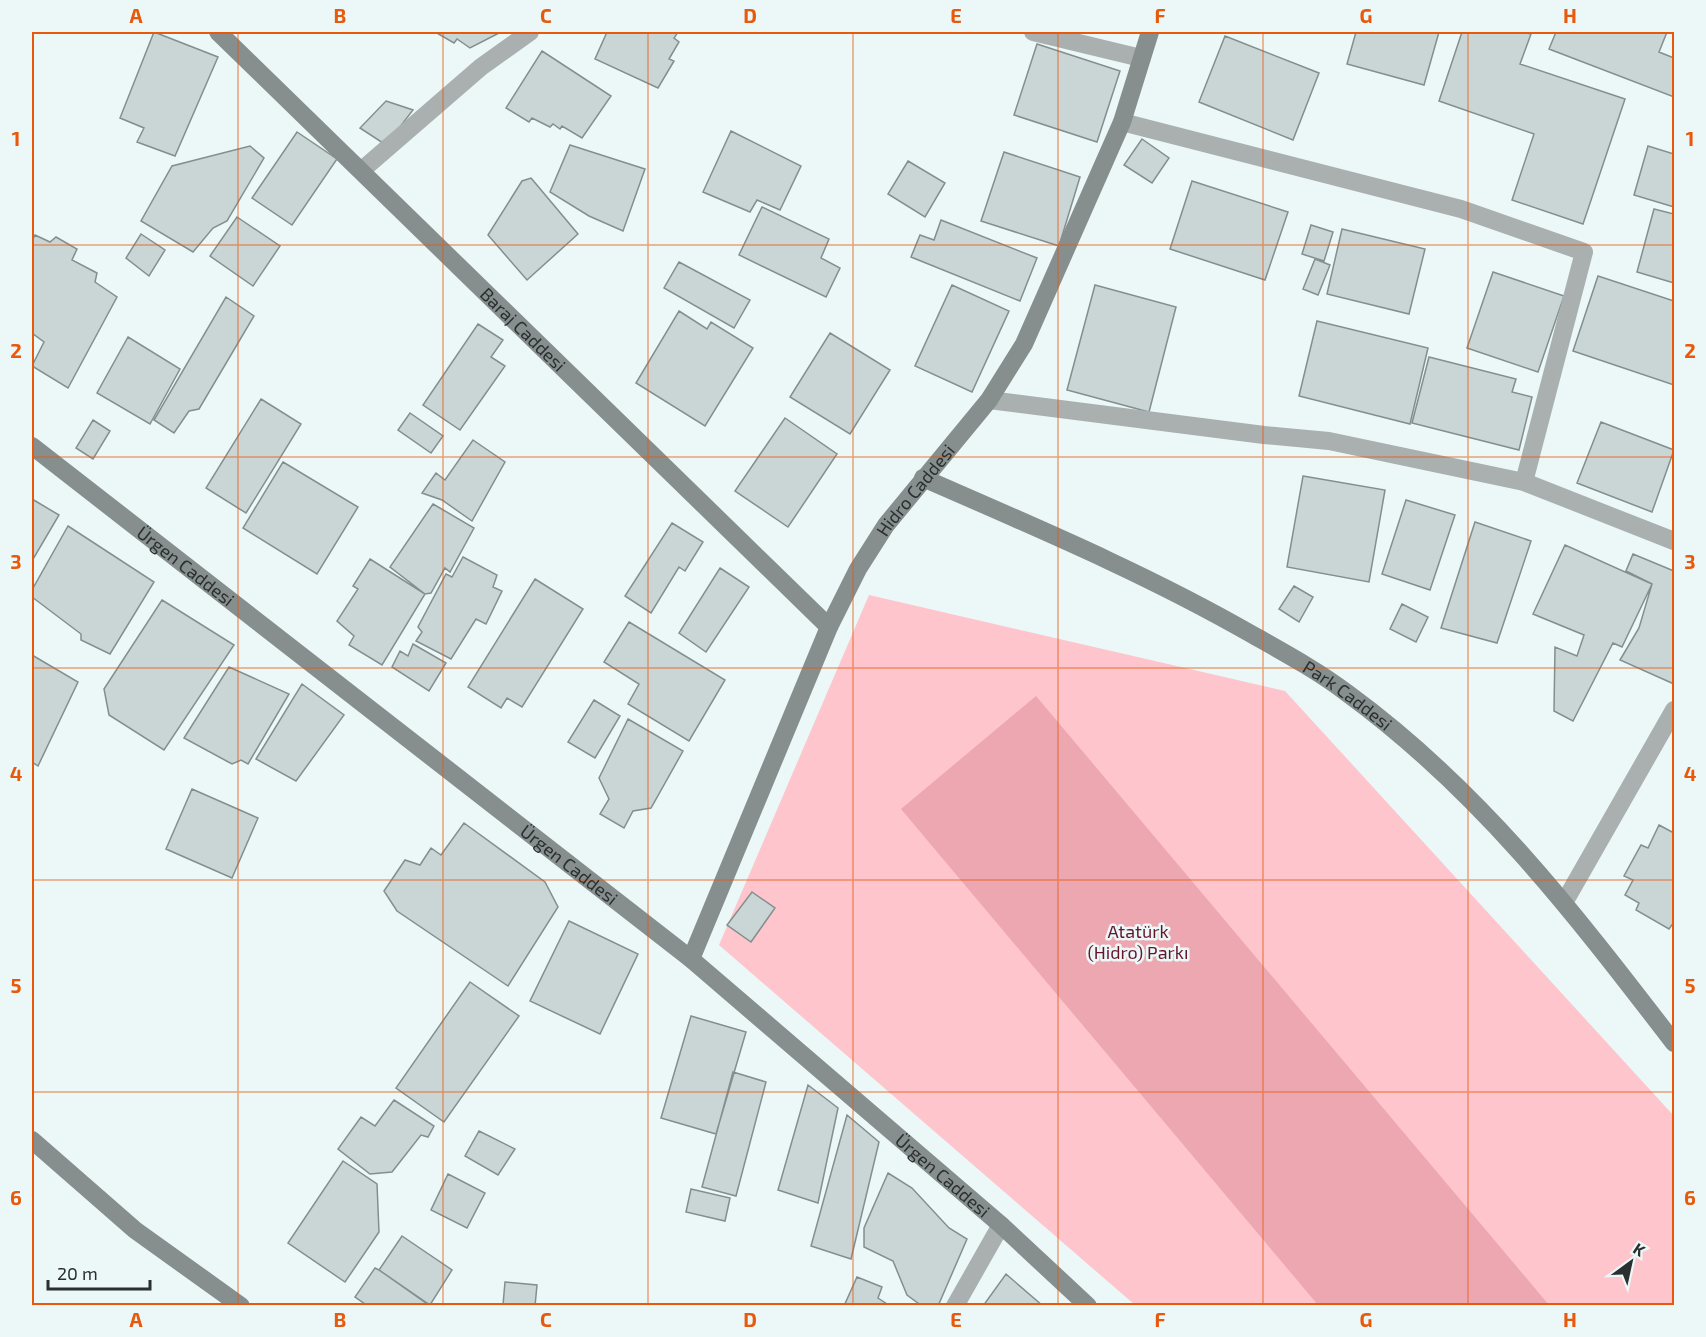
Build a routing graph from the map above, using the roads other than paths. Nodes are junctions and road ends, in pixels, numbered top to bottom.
1 (218, 32) edge
2 (530, 32) edge
3 (1033, 32) edge
4 (1150, 32) edge
5 (1141, 58) junction
6 (1122, 122) junction
7 (362, 170) junction
8 (989, 400) junction
9 (32, 446) edge
10 (923, 478) junction
11 (1524, 482) junction
12 (1674, 542) edge
13 (829, 627) junction
14 (1674, 710) edge
15 (1565, 901) junction
16 (691, 958) junction
17 (1674, 1043) edge
18 (32, 1140) edge
19 (1001, 1225) junction
20 (241, 1305) edge
21 (955, 1305) edge
22 (1088, 1305) edge

1 - 7 street, Baraj Caddesi
2 - 7 street
3 - 5 street
4 - 5 street, Hidro Caddesi
5 - 6 street, Hidro Caddesi
6 - 8 street, Hidro Caddesi
6 - 11 street
7 - 13 street, Baraj Caddesi
8 - 10 street, Hidro Caddesi
8 - 11 street
9 - 16 street, Ürgen Caddesi
10 - 13 street, Hidro Caddesi
10 - 15 street, Park Caddesi
11 - 12 street
13 - 16 street, Hidro Caddesi
14 - 15 street
15 - 17 street, Park Caddesi
16 - 19 street, Ürgen Caddesi
18 - 20 street
19 - 21 street
19 - 22 street, Ürgen Caddesi

